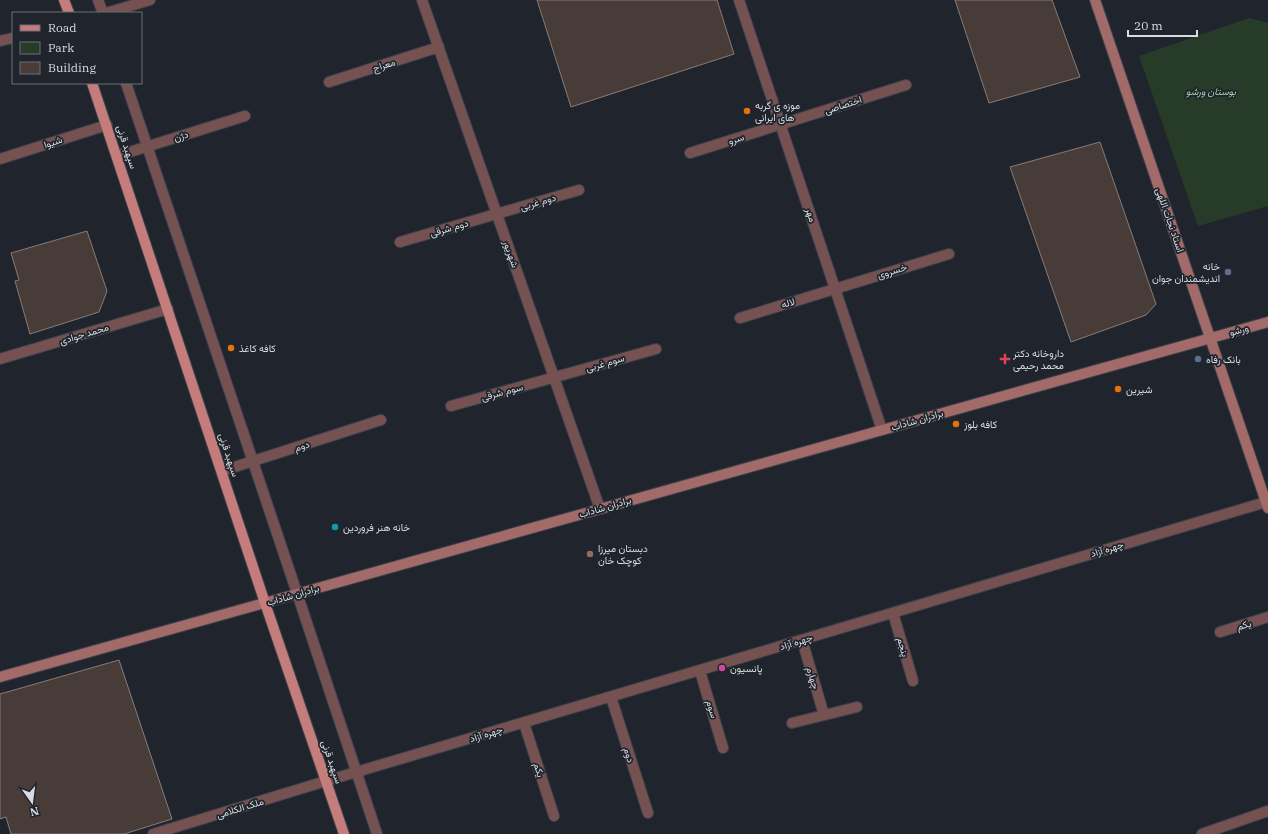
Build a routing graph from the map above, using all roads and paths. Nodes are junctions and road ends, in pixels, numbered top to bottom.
1 (64, 0) edge
2 (98, 0) edge
3 (150, 0) edge
4 (422, 0) edge
5 (740, 0) edge
6 (1095, 0) edge
7 (69, 12) edge
8 (103, 12) edge
9 (109, 12) edge
10 (12, 38) edge
11 (0, 41) edge
12 (439, 47) junction
13 (329, 82) dead end
14 (92, 84) edge
15 (126, 84) edge
16 (906, 85) dead end
17 (245, 116) dead end
18 (781, 124) junction
19 (107, 125) junction
20 (147, 147) junction
21 (690, 153) dead end
22 (117, 156) junction
23 (0, 159) edge
24 (579, 190) dead end
25 (497, 214) junction
26 (400, 242) dead end
27 (949, 254) dead end
28 (835, 289) junction
29 (168, 309) junction
30 (740, 318) dead end
31 (1268, 322) edge
32 (1210, 338) junction
33 (656, 349) dead end
34 (0, 359) edge
35 (554, 378) junction
36 (451, 406) dead end
37 (381, 420) dead end
38 (882, 430) junction
39 (253, 462) junction
40 (222, 471) junction
41 (1267, 505) edge
42 (600, 509) junction
43 (298, 593) junction
44 (265, 602) junction
45 (893, 613) junction
46 (1268, 617) edge
47 (1220, 632) dead end
48 (802, 640) junction
49 (700, 671) junction
50 (0, 677) edge
51 (913, 681) dead end
52 (611, 697) junction
53 (857, 707) dead end
54 (824, 715) junction
55 (524, 723) junction
56 (792, 723) dead end
57 (723, 748) dead end
58 (356, 773) junction
59 (326, 781) junction
60 (1268, 812) edge
61 (648, 813) dead end
62 (554, 816) dead end
63 (153, 834) edge
64 (344, 834) edge
65 (377, 834) edge
66 (1202, 834) edge

1 - 7 main road
2 - 8 street
3 - 9 street
4 - 12 street, شهریور
5 - 18 street, مهر
6 - 32 street, استاد نجات اللهی
10 - 11 street
12 - 13 street, معراج
12 - 25 street, شهریور
14 - 19 main road, سپهبد قرنی
15 - 20 street
16 - 18 street, اختصاصی
17 - 20 street, دژن
18 - 21 street, سرو
18 - 28 street, مهر
19 - 22 main road, سپهبد قرنی
19 - 23 street, شیوا
20 - 22 street, دژن
20 - 39 street
22 - 29 main road, سپهبد قرنی
24 - 25 street, دوم غربی
25 - 26 street, دوم شرقی
25 - 35 street, شهریور
27 - 28 street, خسروی
28 - 30 street, لاله
28 - 38 street, مهر
29 - 34 street, محمد جوادی
29 - 40 main road, سپهبد قرنی
31 - 32 street, ورشو
32 - 38 street, برادران شاداب
32 - 41 street, استاد نجات اللهی
33 - 35 street, سوم غربی
35 - 36 street, سوم شرقی
35 - 42 street, شهریور
37 - 39 street, دوم
38 - 42 street, برادران شاداب
39 - 40 street, دوم
39 - 43 street
40 - 44 main road, سپهبد قرنی
41 - 45 street, چهره آزاد
42 - 43 street, برادران شاداب
43 - 44 street, برادران شاداب
43 - 58 street
44 - 50 street, برادران شاداب
44 - 59 main road, سپهبد قرنی
45 - 48 street, چهره آزاد
45 - 51 street, پنجم
46 - 47 street, یکم
48 - 49 street, چهره آزاد
48 - 54 street, چهارم
49 - 52 street, چهره آزاد
49 - 57 street, سوم
52 - 55 street, چهره آزاد
52 - 61 street, دوم
53 - 54 street
54 - 56 street
55 - 58 street, چهره آزاد
55 - 62 street, یکم
58 - 59 street, چهره آزاد
58 - 65 street
59 - 63 street, ملک الکلامی
59 - 64 main road, سپهبد قرنی
60 - 66 street

